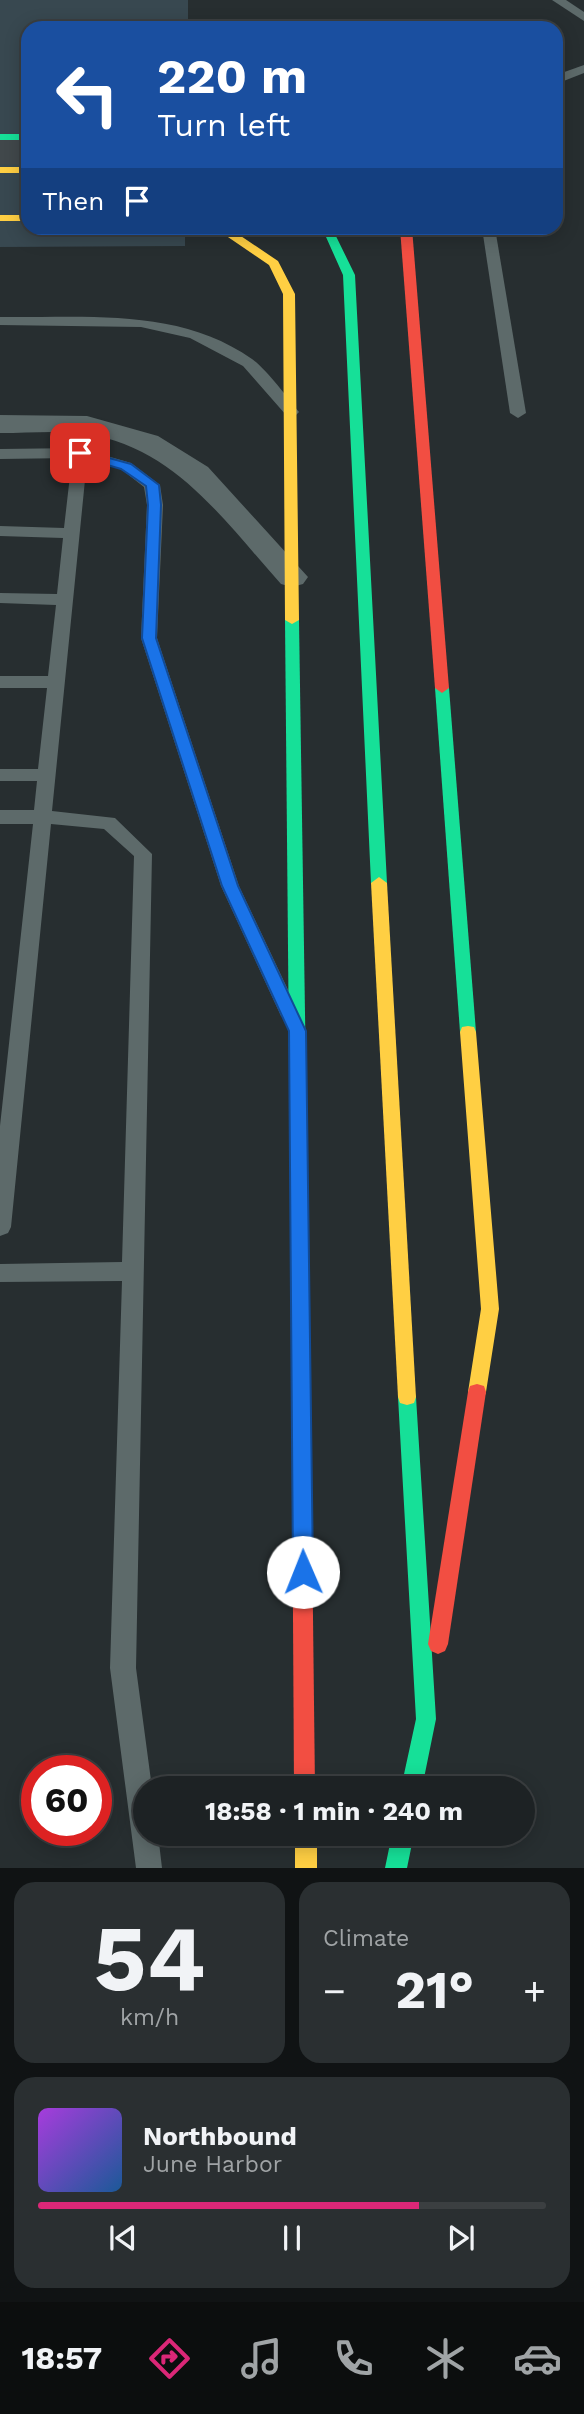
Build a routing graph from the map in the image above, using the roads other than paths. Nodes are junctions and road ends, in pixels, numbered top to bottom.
1 (558, 0) edge
2 (584, 17) edge
3 (584, 69) edge
4 (563, 77) edge
5 (0, 137) edge
6 (21, 137) edge
7 (0, 170) edge
8 (21, 170) edge
9 (0, 218) edge
10 (21, 218) edge
11 (232, 235) edge
12 (330, 235) edge
13 (345, 235) edge
14 (407, 235) edge
15 (489, 235) edge
16 (349, 275) junction
17 (0, 321) edge
18 (290, 411) junction
19 (518, 413) dead end
20 (0, 424) edge
21 (80, 453) junction
22 (0, 454) edge
23 (0, 531) edge
24 (72, 533) junction
25 (292, 577) junction
26 (0, 598) edge
27 (65, 600) junction
28 (0, 682) edge
29 (56, 682) junction
30 (0, 775) edge
31 (46, 775) junction
32 (0, 817) edge
33 (42, 817) junction
34 (297, 1031) junction
35 (0, 1227) edge
36 (134, 1271) junction
37 (0, 1273) edge
38 (426, 1718) junction
39 (305, 1776) edge
40 (414, 1776) edge
41 (306, 1846) edge
42 (401, 1846) edge
43 (149, 1868) edge
44 (306, 1868) edge
45 (396, 1868) edge

1 - 2 lane
3 - 4 lane
5 - 6 main road
7 - 8 main road
9 - 10 main road
11 - 18 main road
12 - 16 main road
13 - 16 main road
14 - 38 main road
15 - 19 lane
16 - 38 main road
17 - 18 lane
18 - 25 main road
20 - 25 street
21 - 22 lane
21 - 24 lane
21 - 34 lane
23 - 24 lane
24 - 27 lane
25 - 34 main road
26 - 27 lane
27 - 29 lane
28 - 29 lane
29 - 31 lane
30 - 31 lane
31 - 33 lane
32 - 33 lane
33 - 35 lane
33 - 36 lane
34 - 39 main road
36 - 37 lane
36 - 43 lane
38 - 40 main road
41 - 44 main road
42 - 45 main road

